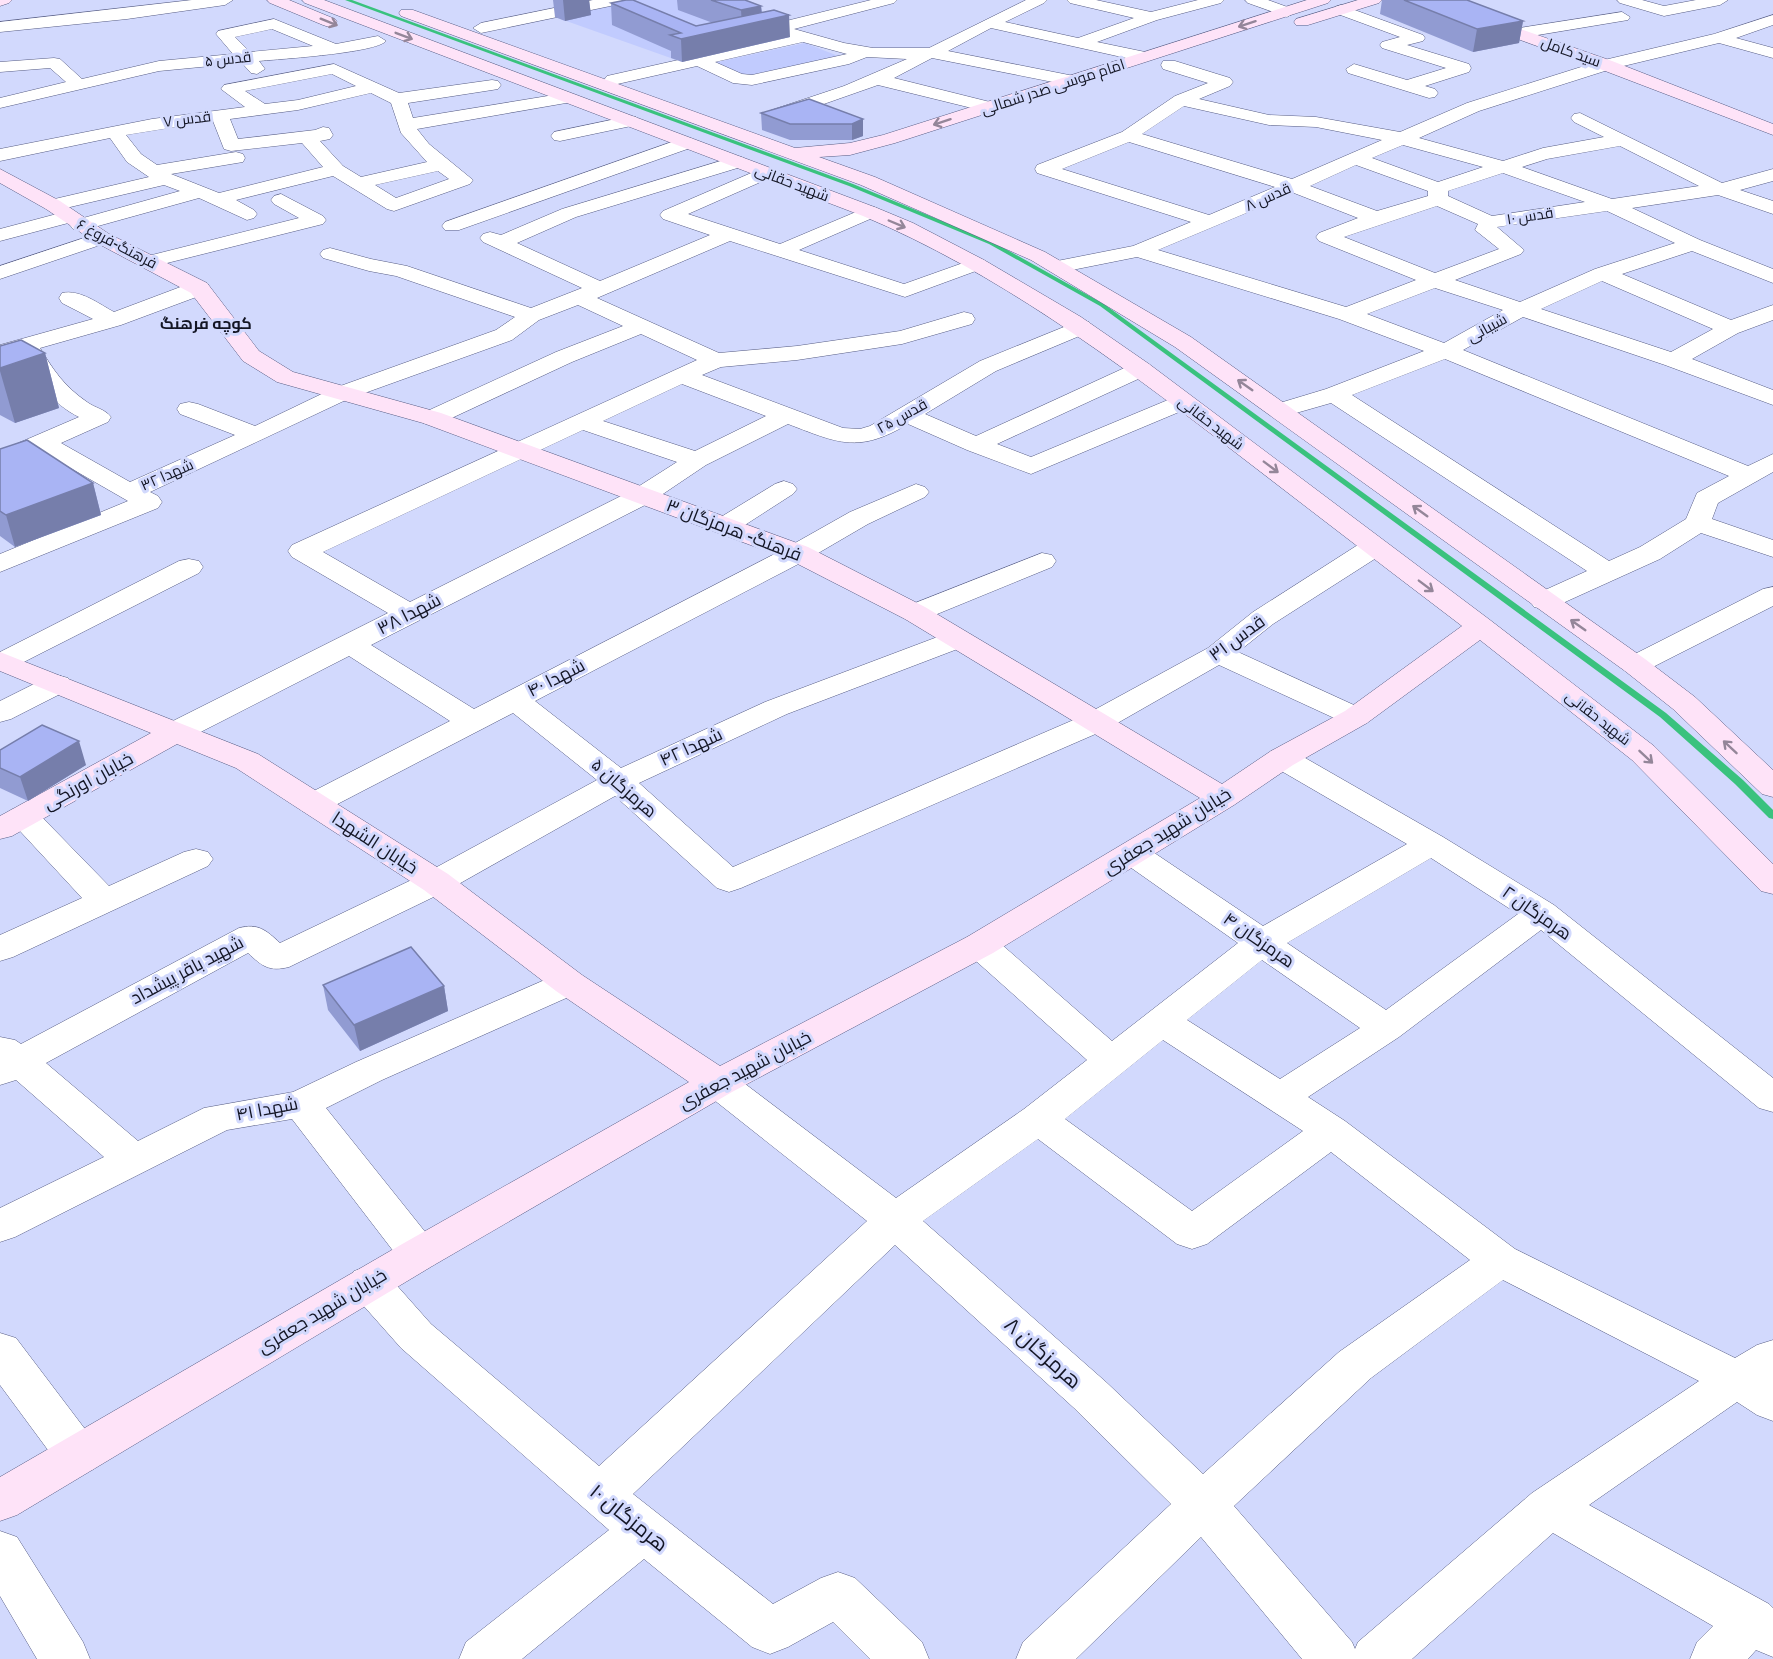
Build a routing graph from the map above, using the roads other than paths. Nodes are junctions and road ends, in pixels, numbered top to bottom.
1 (11, 0) edge
2 (110, 0) edge
3 (225, 0) edge
4 (275, 0) edge
5 (310, 0) edge
6 (615, 0) edge
7 (731, 0) edge
8 (889, 0) edge
9 (1039, 0) edge
10 (1216, 0) edge
11 (1253, 0) edge
12 (1323, 0) edge
13 (1625, 0) edge
14 (1090, 1) edge
15 (1716, 1) edge
16 (709, 2) edge
17 (1362, 3) edge
18 (396, 4) edge
19 (1752, 8) dead end
20 (1287, 12) junction
21 (1773, 13) edge
22 (127, 14) junction
23 (1513, 14) dead end
24 (1470, 15) joint
25 (1150, 17) junction
26 (1622, 18) dead end
27 (1773, 20) edge
28 (989, 22) junction
29 (32, 24) junction
30 (0, 27) edge
31 (480, 28) junction
32 (778, 28) junction
33 (1520, 33) junction
34 (803, 37) junction
35 (1719, 38) junction
36 (378, 41) junction
37 (1081, 42) junction
38 (1585, 42) dead end
39 (1558, 47) junction
40 (333, 49) junction
41 (862, 53) junction
42 (932, 53) junction
43 (1773, 53) edge
44 (1144, 57) junction
45 (244, 58) junction
46 (699, 61) junction
47 (1169, 65) junction
48 (1606, 65) junction
49 (0, 67) edge
50 (812, 68) junction
51 (1354, 69) dead end
52 (271, 80) junction
53 (880, 80) junction
54 (1073, 81) junction
55 (609, 83) junction
56 (78, 84) junction
57 (492, 85) junction
58 (1407, 86) junction
59 (375, 87) junction
60 (855, 88) junction
61 (557, 94) junction
62 (397, 99) junction
63 (1181, 100) junction
64 (0, 103) edge
65 (298, 105) junction
66 (988, 107) junction
67 (1473, 107) junction
68 (264, 111) junction
69 (220, 116) junction
70 (772, 116) edge
71 (1580, 118) dead end
72 (630, 122) junction
73 (406, 125) junction
74 (1773, 130) edge
75 (114, 131) junction
76 (560, 136) dead end
77 (1128, 136) junction
78 (307, 137) junction
79 (1400, 138) junction
80 (1621, 140) junction
81 (686, 143) junction
82 (869, 145) junction
83 (779, 150) junction
84 (234, 151) junction
85 (0, 155) edge
86 (1356, 159) junction
87 (737, 162) junction
88 (442, 164) junction
89 (1504, 167) junction
90 (336, 170) junction
91 (765, 173) junction
92 (0, 175) edge
93 (159, 175) junction
94 (1773, 175) edge
95 (358, 183) junction
96 (1294, 186) junction
97 (1720, 189) junction
98 (283, 191) junction
99 (1438, 194) junction
100 (209, 196) junction
101 (1608, 204) junction
102 (1773, 208) edge
103 (870, 212) junction
104 (247, 214) dead end
105 (67, 216) junction
106 (1376, 218) junction
107 (1210, 222) junction
108 (1490, 222) junction
109 (729, 234) junction
110 (0, 235) edge
111 (102, 238) junction
112 (502, 242) junction
113 (1693, 244) junction
114 (780, 251) junction
115 (1138, 251) junction
116 (330, 254) dead end
117 (1764, 254) dead end
118 (1737, 261) junction
119 (147, 262) junction
120 (977, 264) junction
121 (1057, 267) junction
122 (0, 273) edge
123 (1602, 273) junction
124 (1773, 277) edge
125 (1437, 281) junction
126 (199, 288) junction
127 (600, 289) junction
128 (578, 297) junction
129 (70, 298) dead end
130 (1520, 310) junction
131 (1773, 312) edge
132 (1347, 314) junction
133 (531, 315) junction
134 (964, 319) dead end
135 (113, 320) junction
136 (226, 320) joint
137 (642, 326) junction
138 (1081, 327) junction
139 (1730, 328) junction
140 (27, 346) junction
141 (1445, 351) junction
142 (0, 352) edge
143 (716, 360) junction
144 (1673, 360) junction
145 (1141, 369) junction
146 (682, 376) junction
147 (340, 394) junction
148 (1334, 394) junction
149 (1771, 396) edge
150 (1183, 402) junction
151 (189, 409) dead end
152 (1282, 411) junction
153 (787, 415) junction
154 (907, 415) junction
155 (432, 418) junction
156 (582, 422) junction
157 (256, 435) junction
158 (42, 442) junction
159 (976, 446) junction
160 (519, 451) junction
161 (0, 460) edge
162 (697, 460) junction
163 (1773, 462) edge
164 (1748, 475) junction
165 (784, 489) dead end
166 (129, 492) junction
167 (916, 492) dead end
168 (642, 496) junction
169 (1698, 523) junction
170 (725, 526) junction
171 (1374, 547) junction
172 (1773, 549) edge
173 (798, 553) junction
174 (1042, 561) dead end
175 (0, 564) edge
176 (189, 567) dead end
177 (1606, 571) junction
178 (1773, 595) edge
179 (1544, 601) junction
180 (915, 613) junction
181 (410, 614) junction
182 (1480, 626) junction
183 (958, 639) junction
184 (350, 644) junction
185 (1218, 654) junction
186 (1, 662) edge
187 (1635, 665) junction
188 (57, 684) junction
189 (514, 699) junction
190 (0, 713) edge
191 (1356, 717) junction
192 (472, 721) junction
193 (1096, 722) junction
194 (176, 732) junction
195 (1282, 758) junction
196 (618, 781) junction
197 (1773, 787) edge
198 (1222, 798) junction
199 (313, 804) junction
200 (12, 823) edge
201 (1431, 844) junction
202 (1132, 853) junction
203 (196, 859) dead end
204 (436, 882) junction
205 (729, 882) joint
206 (1773, 883) edge
207 (104, 901) junction
208 (1542, 913) junction
209 (1262, 942) junction
210 (980, 945) junction
211 (0, 949) edge
212 (569, 983) junction
213 (1162, 1022) junction
214 (1386, 1028) junction
215 (6, 1060) edge
216 (1111, 1061) junction
217 (718, 1083) junction
218 (1279, 1098) junction
219 (1773, 1098) edge
220 (301, 1104) junction
221 (1038, 1119) junction
222 (1331, 1131) junction
223 (134, 1160) junction
224 (895, 1220) junction
225 (0, 1226) edge
226 (419, 1254) junction
227 (1500, 1260) junction
228 (369, 1283) junction
229 (0, 1351) edge
230 (1754, 1368) edge
231 (1773, 1402) edge
232 (78, 1455) junction
233 (600, 1495) junction
234 (0, 1501) edge
235 (1203, 1504) junction
236 (1550, 1507) junction
237 (645, 1530) junction
238 (0, 1552) edge
239 (1762, 1627) edge
240 (65, 1659) edge
241 (484, 1659) edge
242 (904, 1659) edge
243 (1041, 1659) edge
244 (1334, 1659) edge
245 (1376, 1659) edge
246 (1715, 1659) edge

1 - 29 street
2 - 22 street
3 - 22 street
4 -> 36 main road, شهید حقانی
5 -> 61 main road
6 - 31 street
7 - 16 street
8 - 32 street
9 - 28 street
10 - 25 street
11 - 20 street
12 - 20 main road, امام موسی صدر شمالی
13 - 15 street
14 - 25 street
16 - 32 street
17 - 47 main road, امام موسی صدر شمالی
17 - 58 street
18 - 31 main road, شهید حقانی
18 - 55 main road
19 - 21 street
20 -> 44 main road, امام موسی صدر شمالی
22 - 29 street
23 - 24 street
24 - 33 main road, سید کامل
25 - 37 street
26 - 33 street
27 - 35 street, قدس ۸
28 - 37 street
28 - 42 street
29 - 30 street
31 - 55 main road, شهید حقانی
32 - 34 street
33 - 39 main road, سید کامل
34 - 41 street
34 - 46 street
35 - 43 street
35 - 48 street, قدس ۸
36 - 40 street, قدس ۵
36 - 57 main road, شهید حقانی
37 - 44 street
38 - 39 street
39 - 48 main road, سید کامل
40 - 45 street, قدس ۵
40 - 45 street
41 - 42 street
41 - 50 street
42 - 53 street
42 - 54 street
44 - 54 main road, امام موسی صدر شمالی
45 - 52 street
45 - 56 street, قدس ۵
46 - 50 street
46 - 55 street
47 - 63 street
47 - 82 main road, امام موسی صدر شمالی
48 - 67 street, قدس ۸
48 - 74 main road, سید کامل
49 - 56 street
50 - 60 street
51 - 58 street
52 - 59 street
52 - 68 street
53 - 60 street
53 - 66 street
54 - 66 main road, امام موسی صدر شمالی
55 - 83 main road, شهید حقانی
56 - 64 street, قدس ۵
57 - 61 main road, شهید حقانی
57 - 62 street
58 - 67 street
59 - 62 street
59 - 65 street, قدس ۷
60 - 70 street
61 - 72 main road, شهید حقانی
61 - 73 street
62 - 73 street
63 - 77 street
63 - 79 street
65 - 68 street, قدس ۷
65 - 78 street
66 -> 82 main road, امام موسی صدر شمالی
67 - 79 street, قدس ۸
68 - 69 street, قدس ۷
69 - 75 street, قدس ۷
69 - 84 street
71 - 80 street
72 - 76 street
72 - 81 main road, شهید حقانی
73 - 88 street
75 - 85 street, قدس ۷
75 - 93 street
77 - 96 street
77 - 107 street
78 - 84 street
78 - 90 street
79 - 86 street, قدس ۸
79 - 89 street
80 - 89 street
80 - 97 street
81 - 87 main road, شهید حقانی
81 - 112 street
82 - 83 main road, امام موسی صدر شمالی
83 - 121 main road, شهید حقانی
84 - 93 street
84 - 98 street
86 - 96 street, قدس ۸
86 - 99 street
87 - 91 main road, شهید حقانی
87 - 112 street
88 - 95 street
88 - 95 street
89 - 99 street
89 - 101 street
90 - 95 street
90 - 98 street
91 - 103 main road, شهید حقانی
91 - 109 street
92 - 105 main road, فرهنگ-فروغ ۶
93 - 100 street
93 - 105 street
94 - 97 street, قدس ۱۰
96 - 106 street
96 - 107 street, قدس ۸
97 - 101 street, قدس ۱۰
97 - 102 street
98 - 100 street
98 - 119 street
99 - 106 street
99 - 108 street
100 - 104 street
100 - 105 street
101 - 108 street, قدس ۱۰
101 - 113 street
103 - 114 street
103 -> 120 main road, شهید حقانی
105 - 110 street
105 - 111 main road, فرهنگ-فروغ ۶
106 - 125 street
107 - 115 street, قدس ۸
108 - 125 street, قدس ۱۰
109 - 114 street
109 - 127 street, شهدا ۳۲
111 - 119 main road, فرهنگ-فروغ ۶
111 - 122 street
112 - 127 street
113 - 118 street
113 - 123 street, شیبانی
114 - 120 street
115 - 121 street, قدس ۸
115 - 132 street
116 - 133 street
117 - 118 street
118 - 124 street
119 - 126 main road, فرهنگ-فروغ ۶
120 - 138 main road, شهید حقانی
152 -> 121 main road, شهید حقانی
123 - 130 street, شیبانی
123 - 139 street
125 - 130 street
125 - 132 street, قدس ۱۰
126 - 135 street
126 - 136 main road, فرهنگ-فروغ ۶
127 - 128 street, شهدا ۳۲
128 - 133 street, شهدا ۳۲
128 - 137 street
129 - 135 street
130 - 141 street, شیبانی
130 - 144 street
131 - 139 street
132 - 141 street
133 - 147 street, شهدا ۳۲
134 - 143 street
135 - 140 street
136 - 147 main road, فرهنگ- هرمزگان ۳
137 - 143 street
137 - 155 street
138 - 145 main road, شهید حقانی
138 - 154 street, قدس ۲۵
139 - 144 street
140 - 142 street
140 - 158 street
141 - 148 street, شیبانی
141 - 164 street
143 - 146 street
144 - 149 street
145 - 150 main road, شهید حقانی
145 - 159 street
146 - 153 street, قدس ۲۵
146 - 156 street
147 - 155 main road, فرهنگ- هرمزگان ۳
147 - 157 street, شهدا ۳۲
148 - 152 street, شیبانی
148 - 177 street
150 - 159 street
150 -> 171 main road, شهید حقانی
151 - 157 street
179 -> 152 main road, شهید حقانی
153 - 154 street, قدس ۲۵
153 - 162 street, شهدا ۳۸
154 - 159 street
155 - 160 main road, فرهنگ- هرمزگان ۳
156 - 160 street
156 - 162 street
157 - 166 street, شهدا ۳۲
158 - 161 street
158 - 166 street
160 - 168 main road, فرهنگ- هرمزگان ۳
160 - 181 street
162 - 168 street, شهدا ۳۸
163 - 164 street
164 - 169 street
165 - 170 street
166 - 175 street, شهدا ۳۲
167 - 173 street, شهدا ۴۰
168 - 170 main road, فرهنگ- هرمزگان ۳
168 - 181 street, شهدا ۳۸
169 - 172 street
169 - 177 street
170 - 173 main road, فرهنگ- هرمزگان ۳
171 -> 182 main road, شهید حقانی
171 - 185 street, قدس ۳۱
173 - 180 main road, فرهنگ- هرمزگان ۳
173 - 189 street, شهدا ۴۰
174 - 180 street
176 - 186 street
177 - 179 street
178 - 187 street
187 -> 179 main road, شهید حقانی
180 - 183 main road, فرهنگ- هرمزگان ۳
181 - 184 street, شهدا ۳۸
182 - 191 main road, خیابان شهید جعفری
182 -> 206 main road, شهید حقانی
183 - 193 main road, فرهنگ- هرمزگان ۳
183 - 196 street, شهدا ۴۲
184 - 192 street
184 - 194 street, شهدا ۳۸
185 - 191 street
185 - 193 street, قدس ۳۱
186 - 188 main road, خیابان الشهدا
197 -> 187 main road, شهید حقانی
188 - 190 street
188 - 194 main road, خیابان الشهدا
189 - 192 street, شهدا ۴۰
189 - 196 street, هرمزگان ۵
191 - 195 main road, خیابان شهید جعفری
192 - 199 street, شهدا ۴۰
193 - 198 main road, فرهنگ- هرمزگان ۳
193 - 205 street, قدس ۳۱
194 - 199 main road, خیابان الشهدا
194 - 200 main road, خیابان اورنگی
195 - 198 main road, خیابان شهید جعفری
195 - 201 street, هرمزگان ۲
196 - 204 street, شهدا ۴۲
196 - 205 street, هرمزگان ۵
198 - 202 main road, خیابان شهید جعفری
199 - 204 main road, خیابان الشهدا
200 - 207 street
201 - 208 street, هرمزگان ۲
201 - 209 street
202 - 209 street, هرمزگان ۴
202 - 210 main road, خیابان شهید جعفری
203 - 207 street
204 - 212 main road, خیابان الشهدا
204 - 215 street, شهید باقر پیشداد
207 - 211 street
208 - 214 street
208 - 219 street, هرمزگان ۲
209 - 213 street
209 - 214 street, هرمزگان ۴
210 - 216 street
210 - 217 main road, خیابان شهید جعفری
212 - 217 main road, خیابان الشهدا
212 - 220 street, شهدا ۴۱
213 - 216 street
213 - 218 street
214 - 218 street
215 - 223 street
216 - 221 street
217 - 224 street, هرمزگان ۸
217 - 226 main road, خیابان شهید جعفری
218 - 222 street
220 - 223 street, شهدا ۴۱
220 - 226 street
221 - 222 street
221 - 224 street
222 - 227 street
223 - 225 street, شهدا ۴۱
224 - 233 street
224 - 235 street, هرمزگان ۸
226 - 228 main road, خیابان شهید جعفری
227 - 230 street
227 - 235 street
228 - 232 main road, خیابان شهید جعفری
228 - 233 street, هرمزگان ۱۰
229 - 232 street
230 - 231 street
230 - 236 street
232 - 234 main road, خیابان شهید جعفری
233 - 237 street, هرمزگان ۱۰
235 - 243 street
235 - 244 street, هرمزگان ۸
236 - 239 street
236 - 245 street
237 - 241 street
237 - 242 street, هرمزگان ۱۰
238 - 240 street
239 - 246 street

